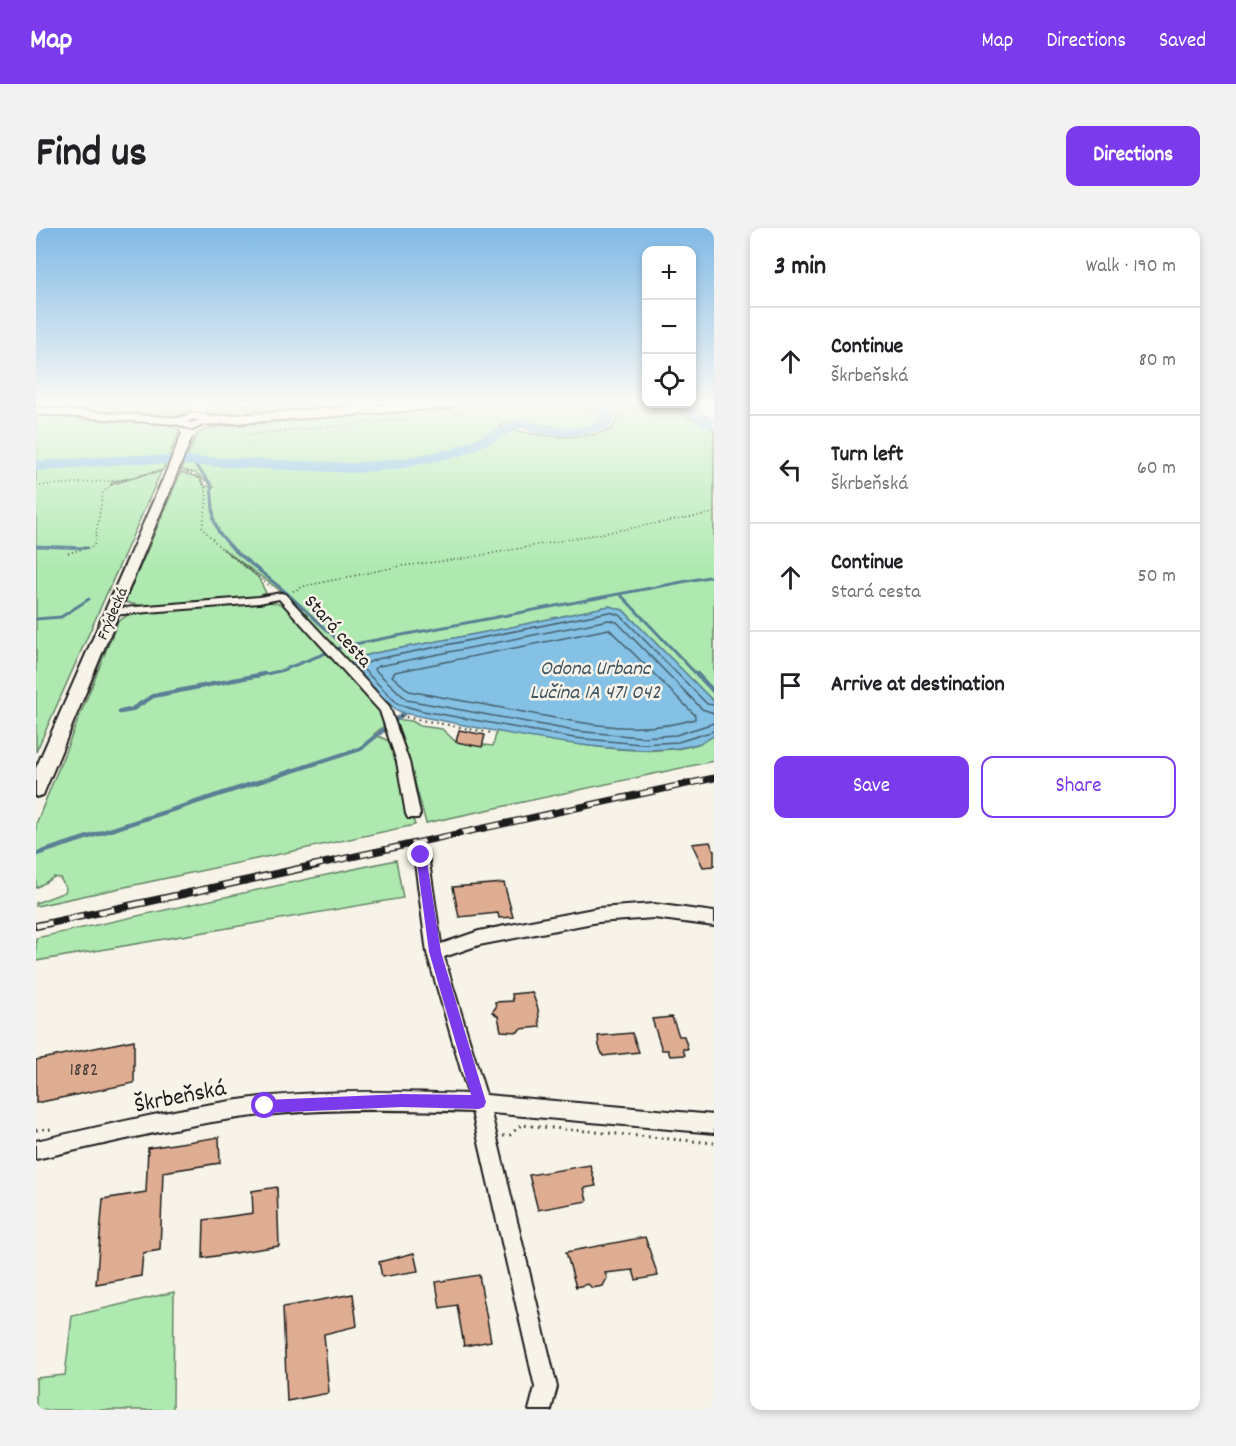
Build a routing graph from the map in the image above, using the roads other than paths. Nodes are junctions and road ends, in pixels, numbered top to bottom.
1 (178, 459) edge
2 (111, 612) junction
3 (36, 790) edge
4 (414, 814) dead end
5 (421, 855) dead end
6 (714, 919) edge
7 (435, 952) junction
8 (479, 1102) junction
9 (714, 1124) edge
10 (36, 1150) edge
11 (540, 1410) edge

1 - 2 main road, Frýdecká, bridge
2 - 3 main road, Frýdecká
2 - 4 street, Stará cesta
5 - 7 street
6 - 7 street
7 - 8 street
8 - 9 street, Škrbeňská
8 - 10 street, Škrbeňská
8 - 11 street

